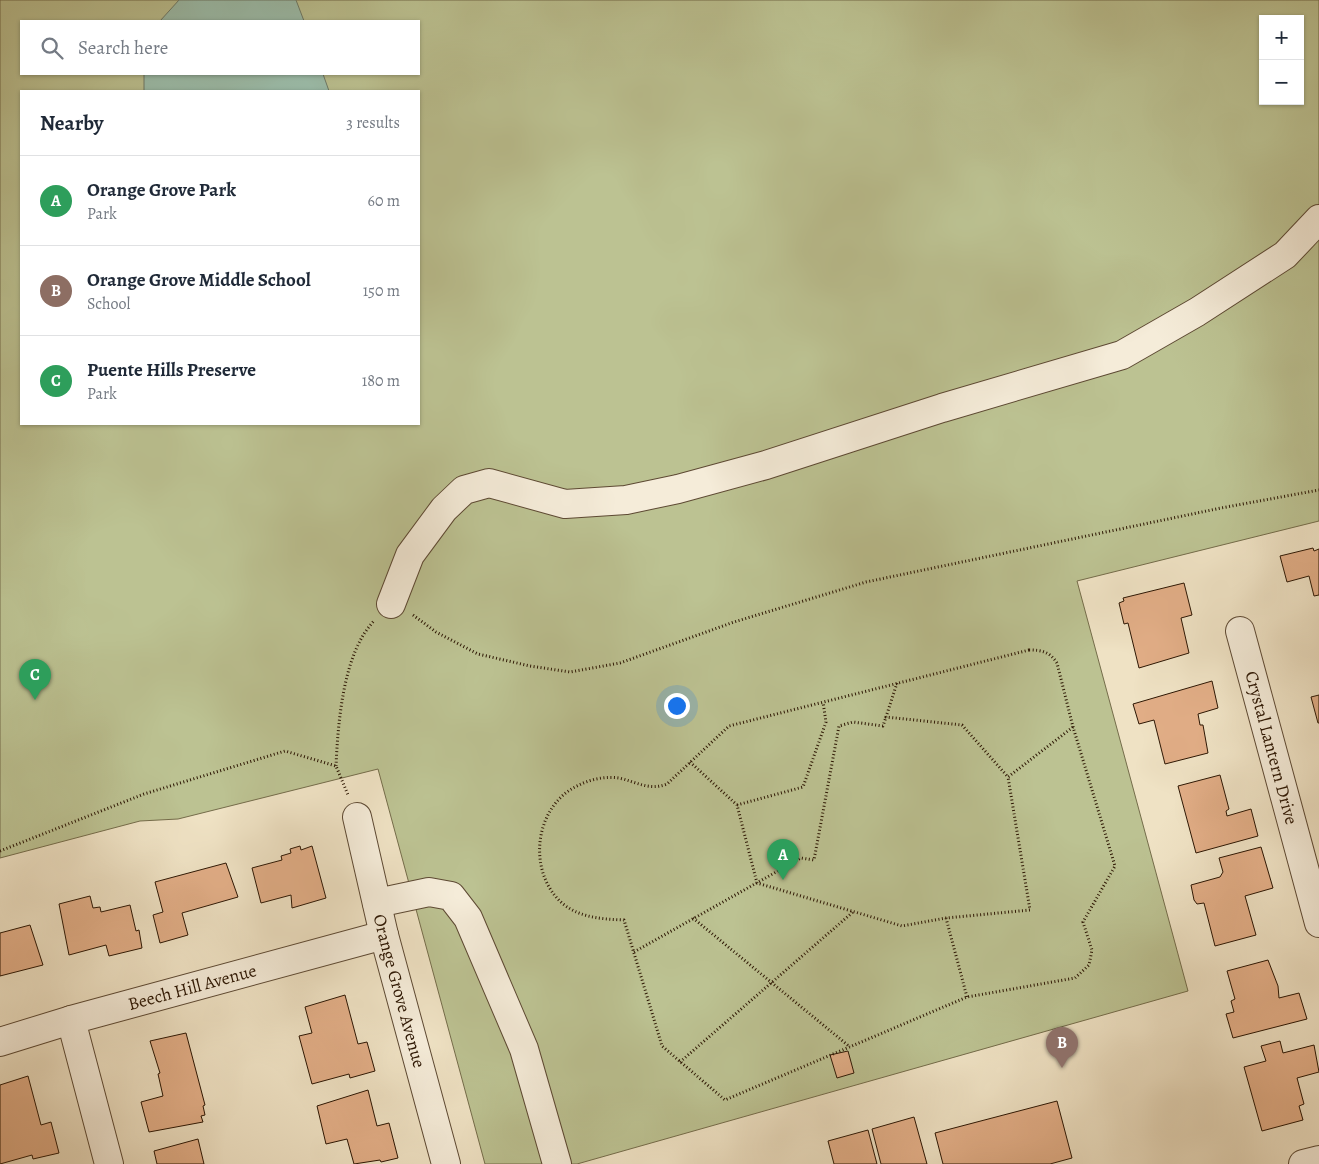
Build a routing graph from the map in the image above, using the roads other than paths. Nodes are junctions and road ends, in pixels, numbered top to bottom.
1 (1319, 219) edge
2 (391, 604) road end
3 (1240, 631) dead end
4 (356, 817) road end
5 (377, 904) junction
6 (1319, 923) edge
7 (384, 935) junction
8 (71, 1020) junction
9 (0, 1042) edge
10 (1319, 1160) edge
11 (110, 1164) edge
12 (446, 1164) edge
13 (557, 1164) edge
14 (1303, 1164) edge

1 - 2 street
3 - 6 street, Crystal Lantern Drive
4 - 5 street, Orange Grove Avenue
5 - 7 street, Orange Grove Avenue
5 - 13 street
7 - 8 street, Beech Hill Avenue
7 - 12 street, Orange Grove Avenue
8 - 9 street, Beech Hill Avenue
8 - 11 street
10 - 14 street

